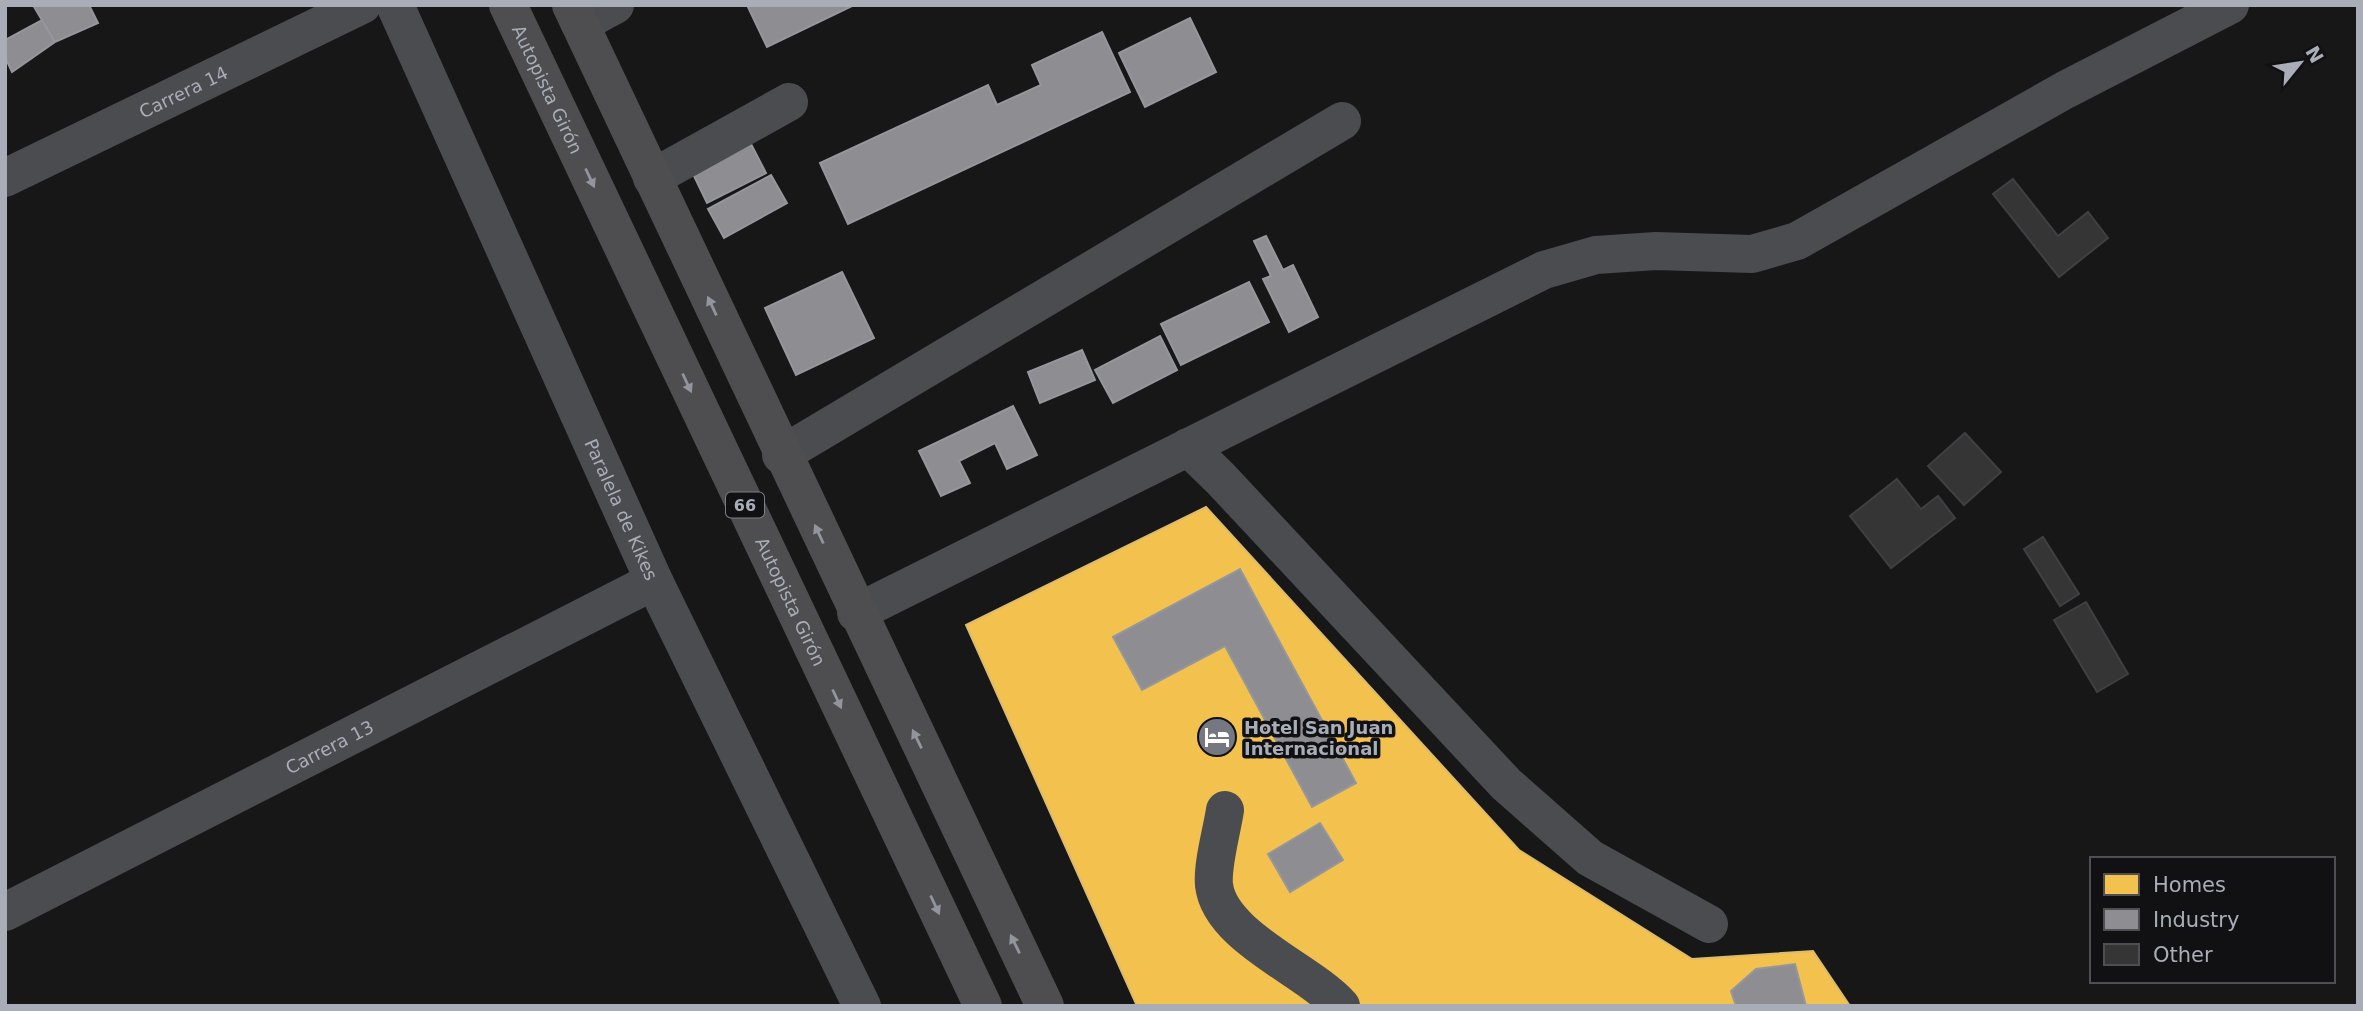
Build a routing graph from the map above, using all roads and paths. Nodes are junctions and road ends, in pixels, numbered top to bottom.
1 (362, 5) edge
2 (395, 5) edge
3 (508, 5) edge
4 (615, 5) edge
5 (2230, 5) edge
6 (576, 15) edge
7 (789, 102) dead end
8 (1342, 121) dead end
9 (5, 178) edge
10 (652, 178) junction
11 (1188, 447) junction
12 (781, 454) junction
13 (654, 581) junction
14 (856, 613) junction
15 (1225, 810) dead end
16 (5, 912) edge
17 (1709, 924) dead end
18 (862, 1006) edge
19 (983, 1006) edge
20 (1045, 1006) edge
21 (1341, 1006) edge

1 - 9 street, Carrera 14
2 - 13 street, Paralela de Kikes
3 -> 19 highway, Autopista Girón / 66
4 - 6 street
5 - 11 street
6 - 10 highway
7 - 10 street
8 - 12 street
12 -> 10 highway
11 - 14 street
11 - 17 street
14 -> 12 highway
13 - 16 street, Carrera 13
13 - 18 street, Paralela de Kikes
20 -> 14 highway
15 - 21 street

